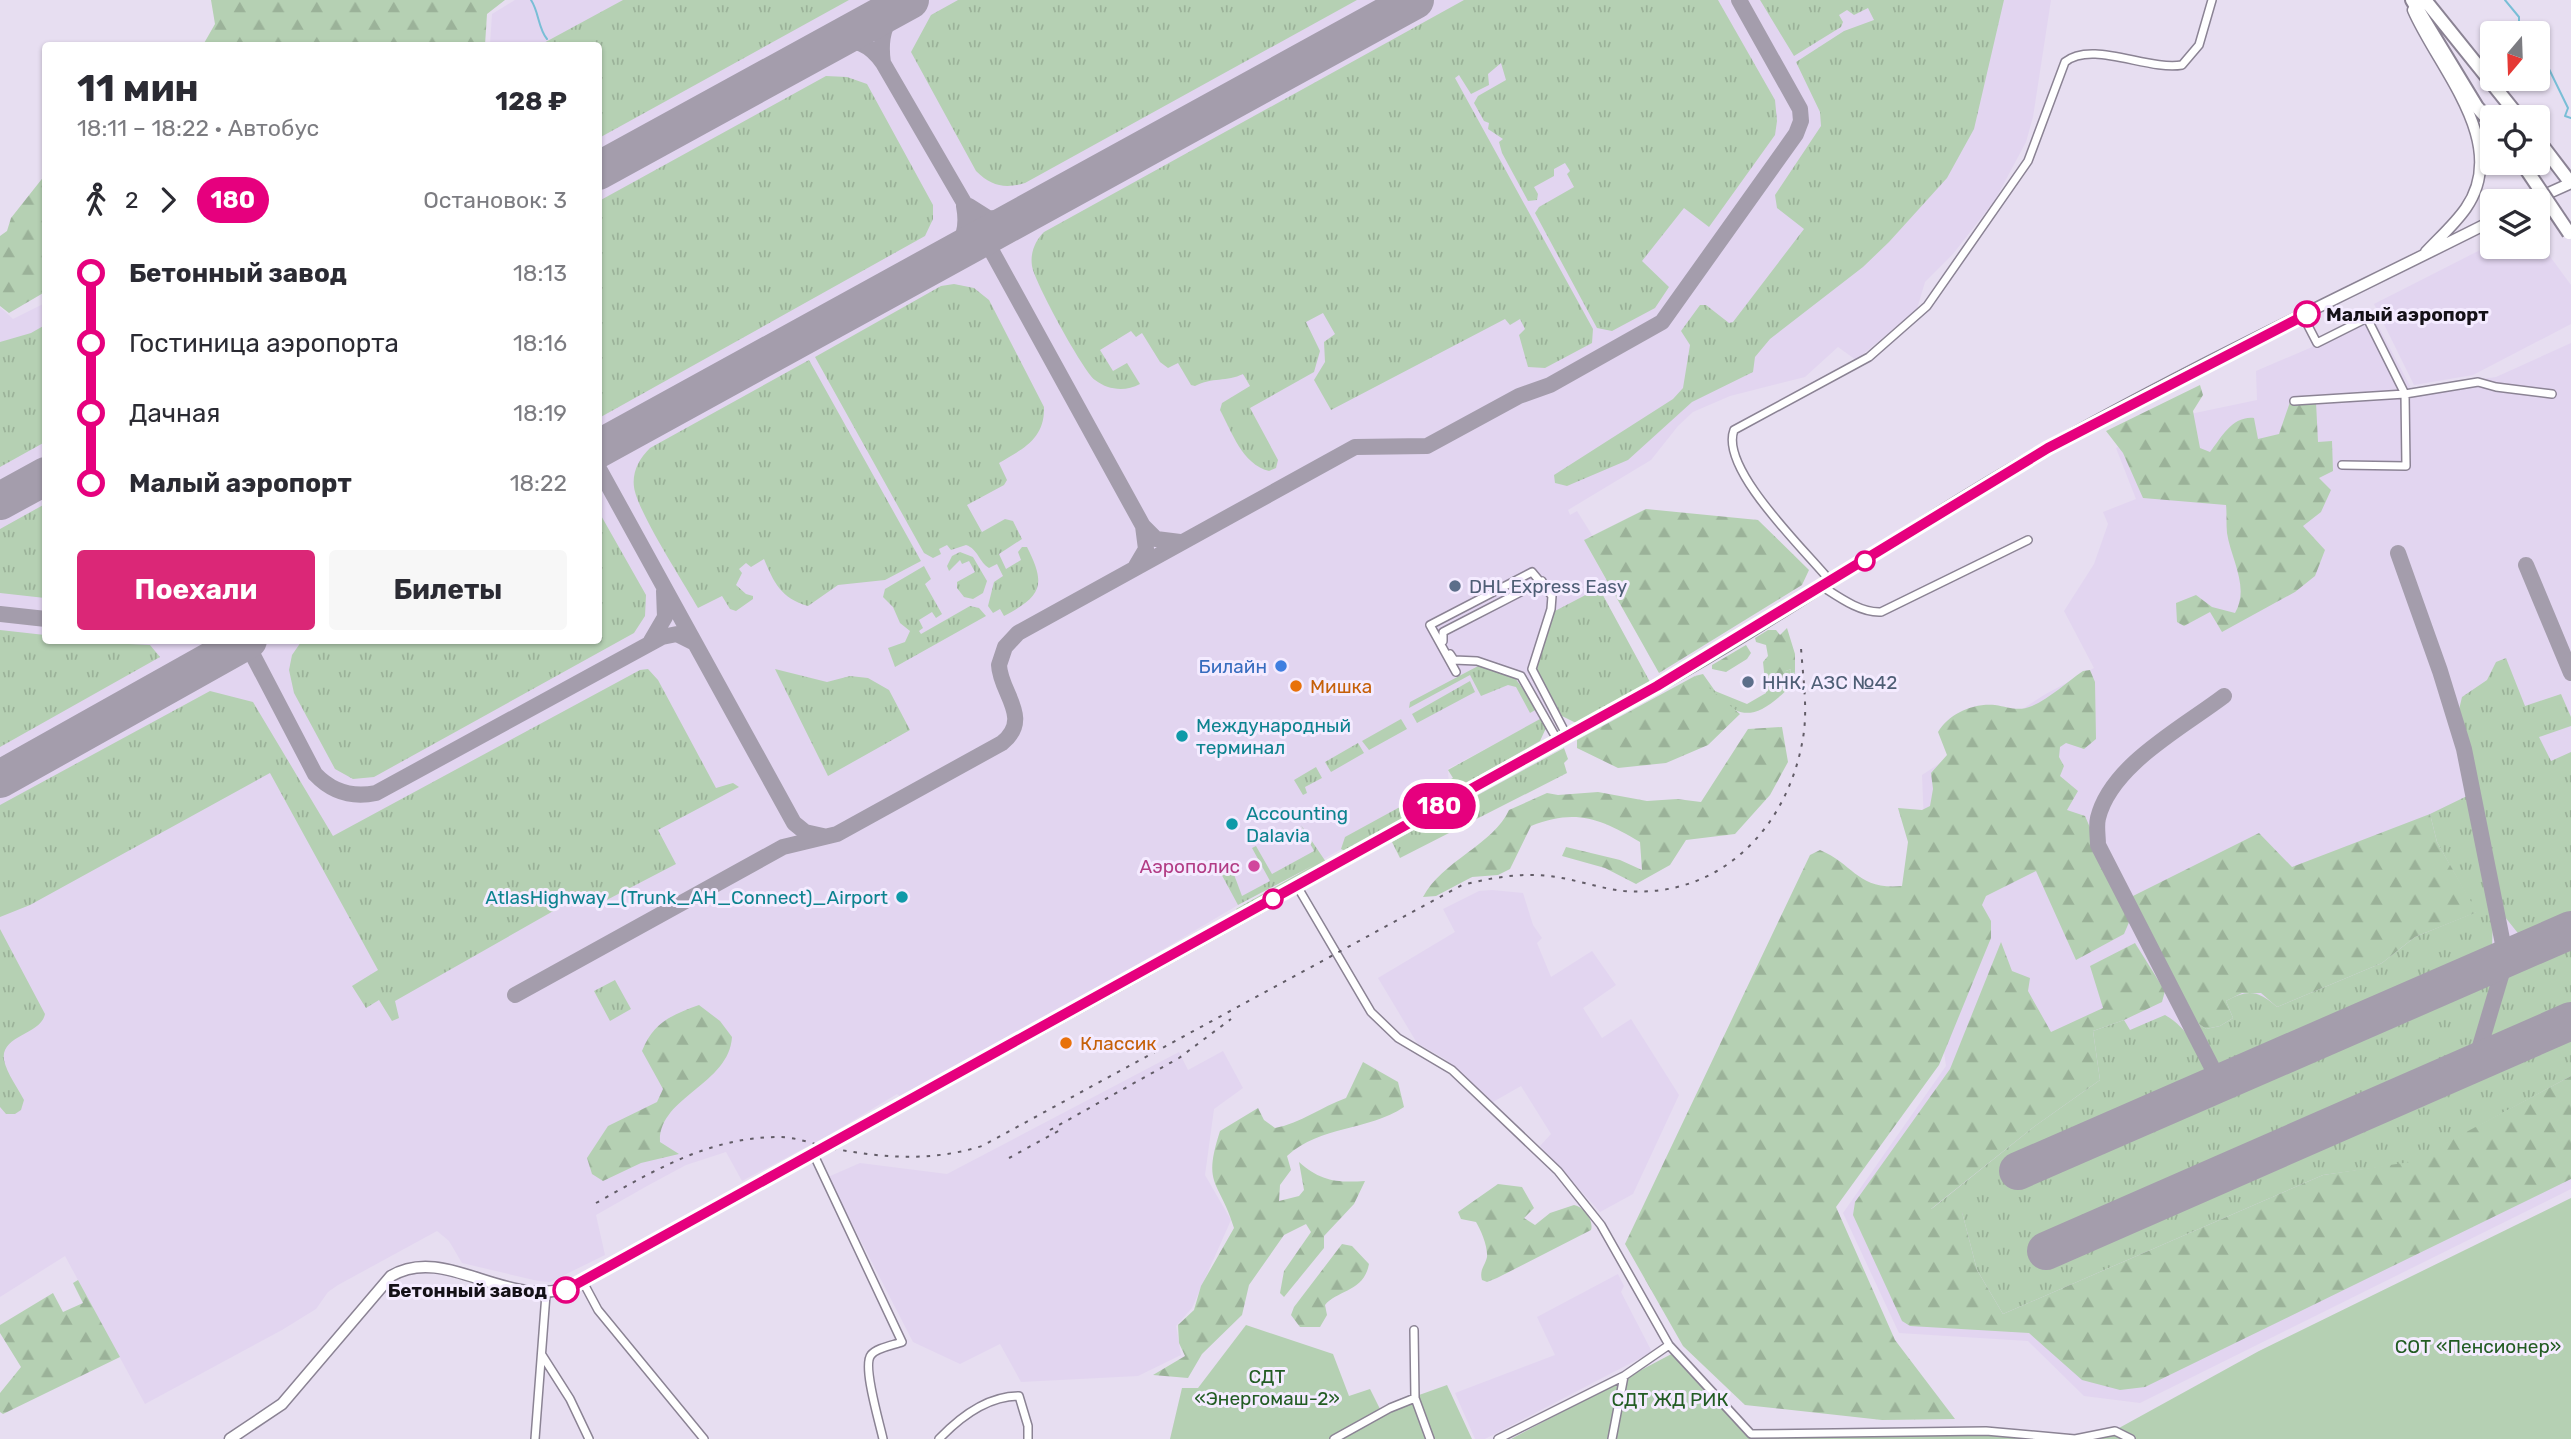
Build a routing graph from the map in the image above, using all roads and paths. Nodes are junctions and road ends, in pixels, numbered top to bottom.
1 (2212, 0) edge
2 (2410, 0) edge
3 (2420, 0) edge
4 (2426, 0) edge
5 (2485, 105) edge
6 (2509, 105) edge
7 (2480, 110) edge
8 (2550, 155) edge
9 (2530, 175) edge
10 (2571, 182) edge
11 (2550, 192) edge
12 (2480, 227) edge
13 (2570, 234) edge
14 (2421, 257) junction
15 (2303, 316) junction
16 (2405, 394) junction
17 (2552, 394) dead end
18 (2294, 401) dead end
19 (2342, 465) dead end
20 (2028, 540) dead end
21 (1542, 581) junction
22 (1827, 585) junction
23 (1456, 672) dead end
24 (1563, 738) junction
25 (1297, 886) junction
26 (813, 1153) junction
27 (583, 1282) junction
28 (546, 1294) junction
29 (1414, 1330) dead end
30 (1669, 1345) junction
31 (542, 1355) junction
32 (1624, 1376) junction
33 (1415, 1398) junction
34 (230, 1439) edge
35 (535, 1439) edge
36 (589, 1439) edge
37 (704, 1439) edge
38 (883, 1439) edge
39 (939, 1439) edge
40 (1028, 1439) edge
41 (1334, 1439) edge
42 (1430, 1439) edge
43 (1499, 1439) edge
44 (1612, 1439) edge
45 (2131, 1439) edge

1 - 22 street
2 - 7 highway
2 - 14 main road
3 - 5 highway
4 - 6 highway
8 - 10 highway
9 - 13 highway, bridge
10 - 11 main road
12 - 14 main road
14 - 15 main road
15 - 16 street
15 - 22 main road
16 - 17 street
16 - 18 street
16 - 19 street
20 - 22 street
21 - 23 street
21 - 24 street
21 - 24 street
22 - 24 main road
24 - 25 main road
25 - 26 main road
25 - 30 street
26 - 27 main road
26 - 38 street
27 - 28 main road
27 - 37 street
28 - 31 street
28 - 34 main road
29 - 33 street
30 - 32 street
30 - 45 street
31 - 35 street
31 - 36 street
32 - 43 street
32 - 44 street
33 - 41 street
33 - 42 street
39 - 40 street

